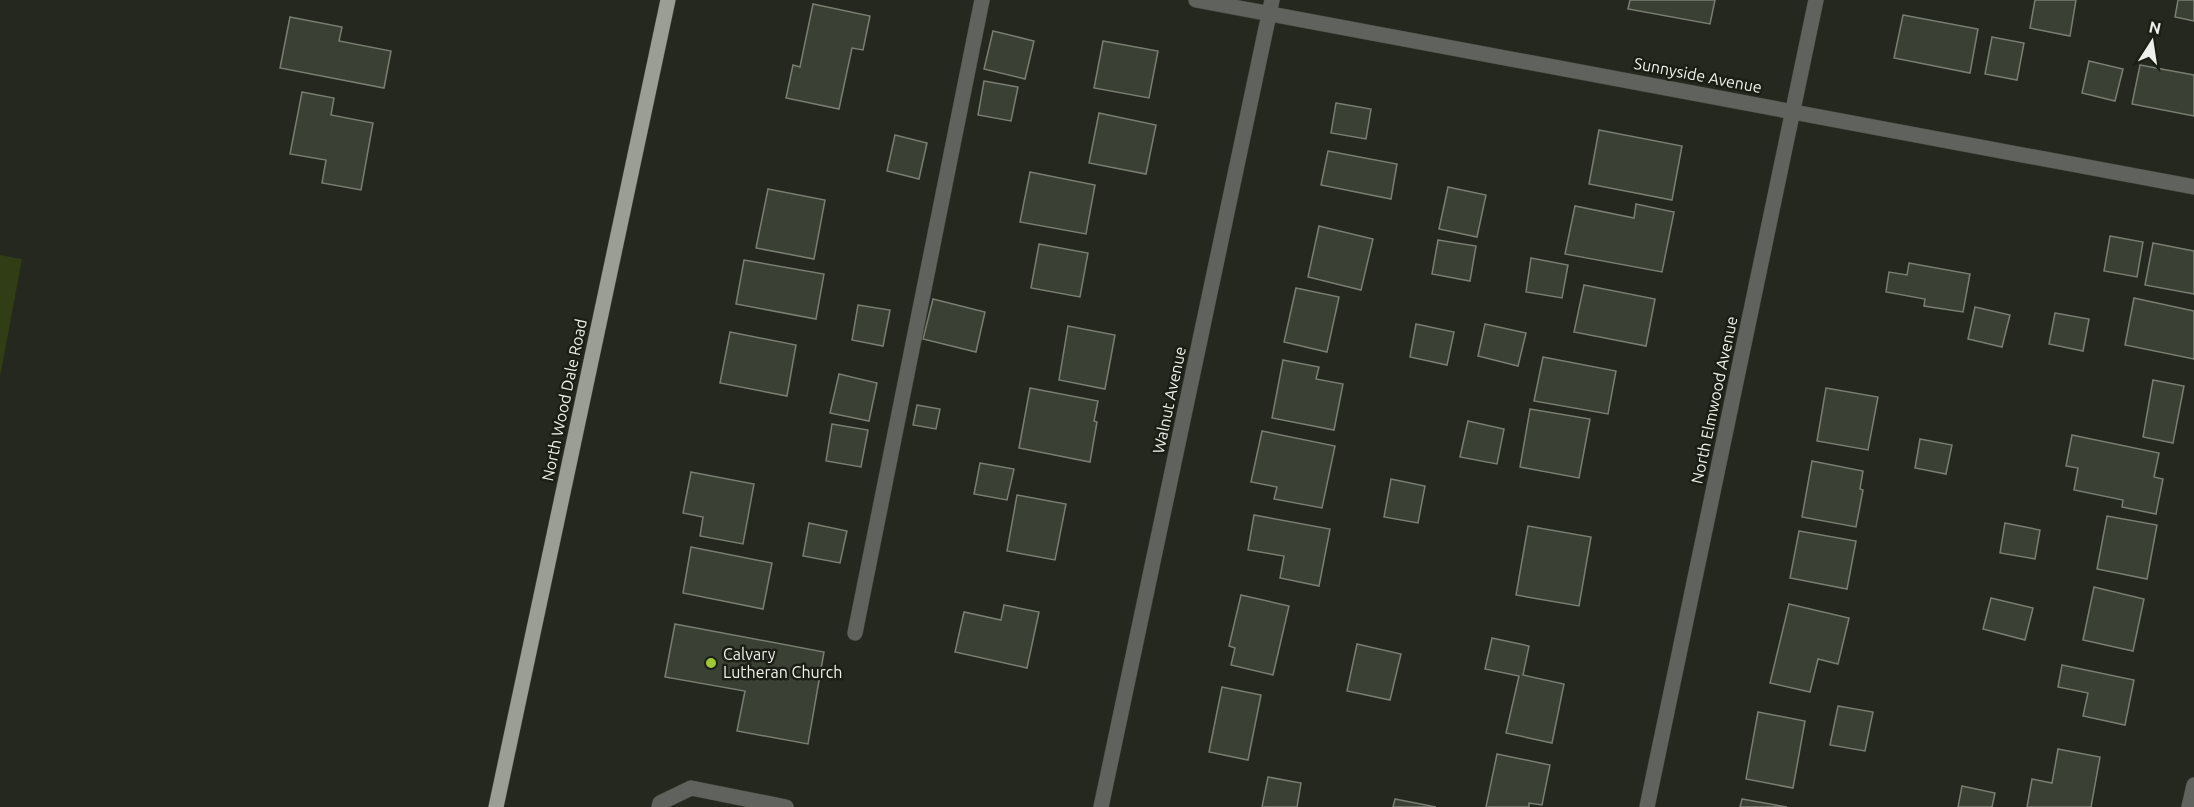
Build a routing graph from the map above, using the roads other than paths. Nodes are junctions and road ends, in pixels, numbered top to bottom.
1 (668, 0) edge
2 (982, 0) edge
3 (1196, 0) edge
4 (1816, 0) edge
5 (1270, 7) edge
6 (1793, 111) junction
7 (2194, 187) edge
8 (855, 633) dead end
9 (2194, 785) edge
10 (496, 807) edge
11 (659, 807) edge
12 (786, 807) edge
13 (1101, 807) edge
14 (1647, 807) edge
15 (2189, 807) edge

1 - 10 main road, North Wood Dale Road
2 - 8 street
3 - 5 street, Sunnyside Avenue
4 - 6 street, North Elmwood Avenue
5 - 6 street, Sunnyside Avenue
5 - 13 street, Walnut Avenue
6 - 7 street, Sunnyside Avenue
6 - 14 street, North Elmwood Avenue
9 - 15 street
11 - 12 street

